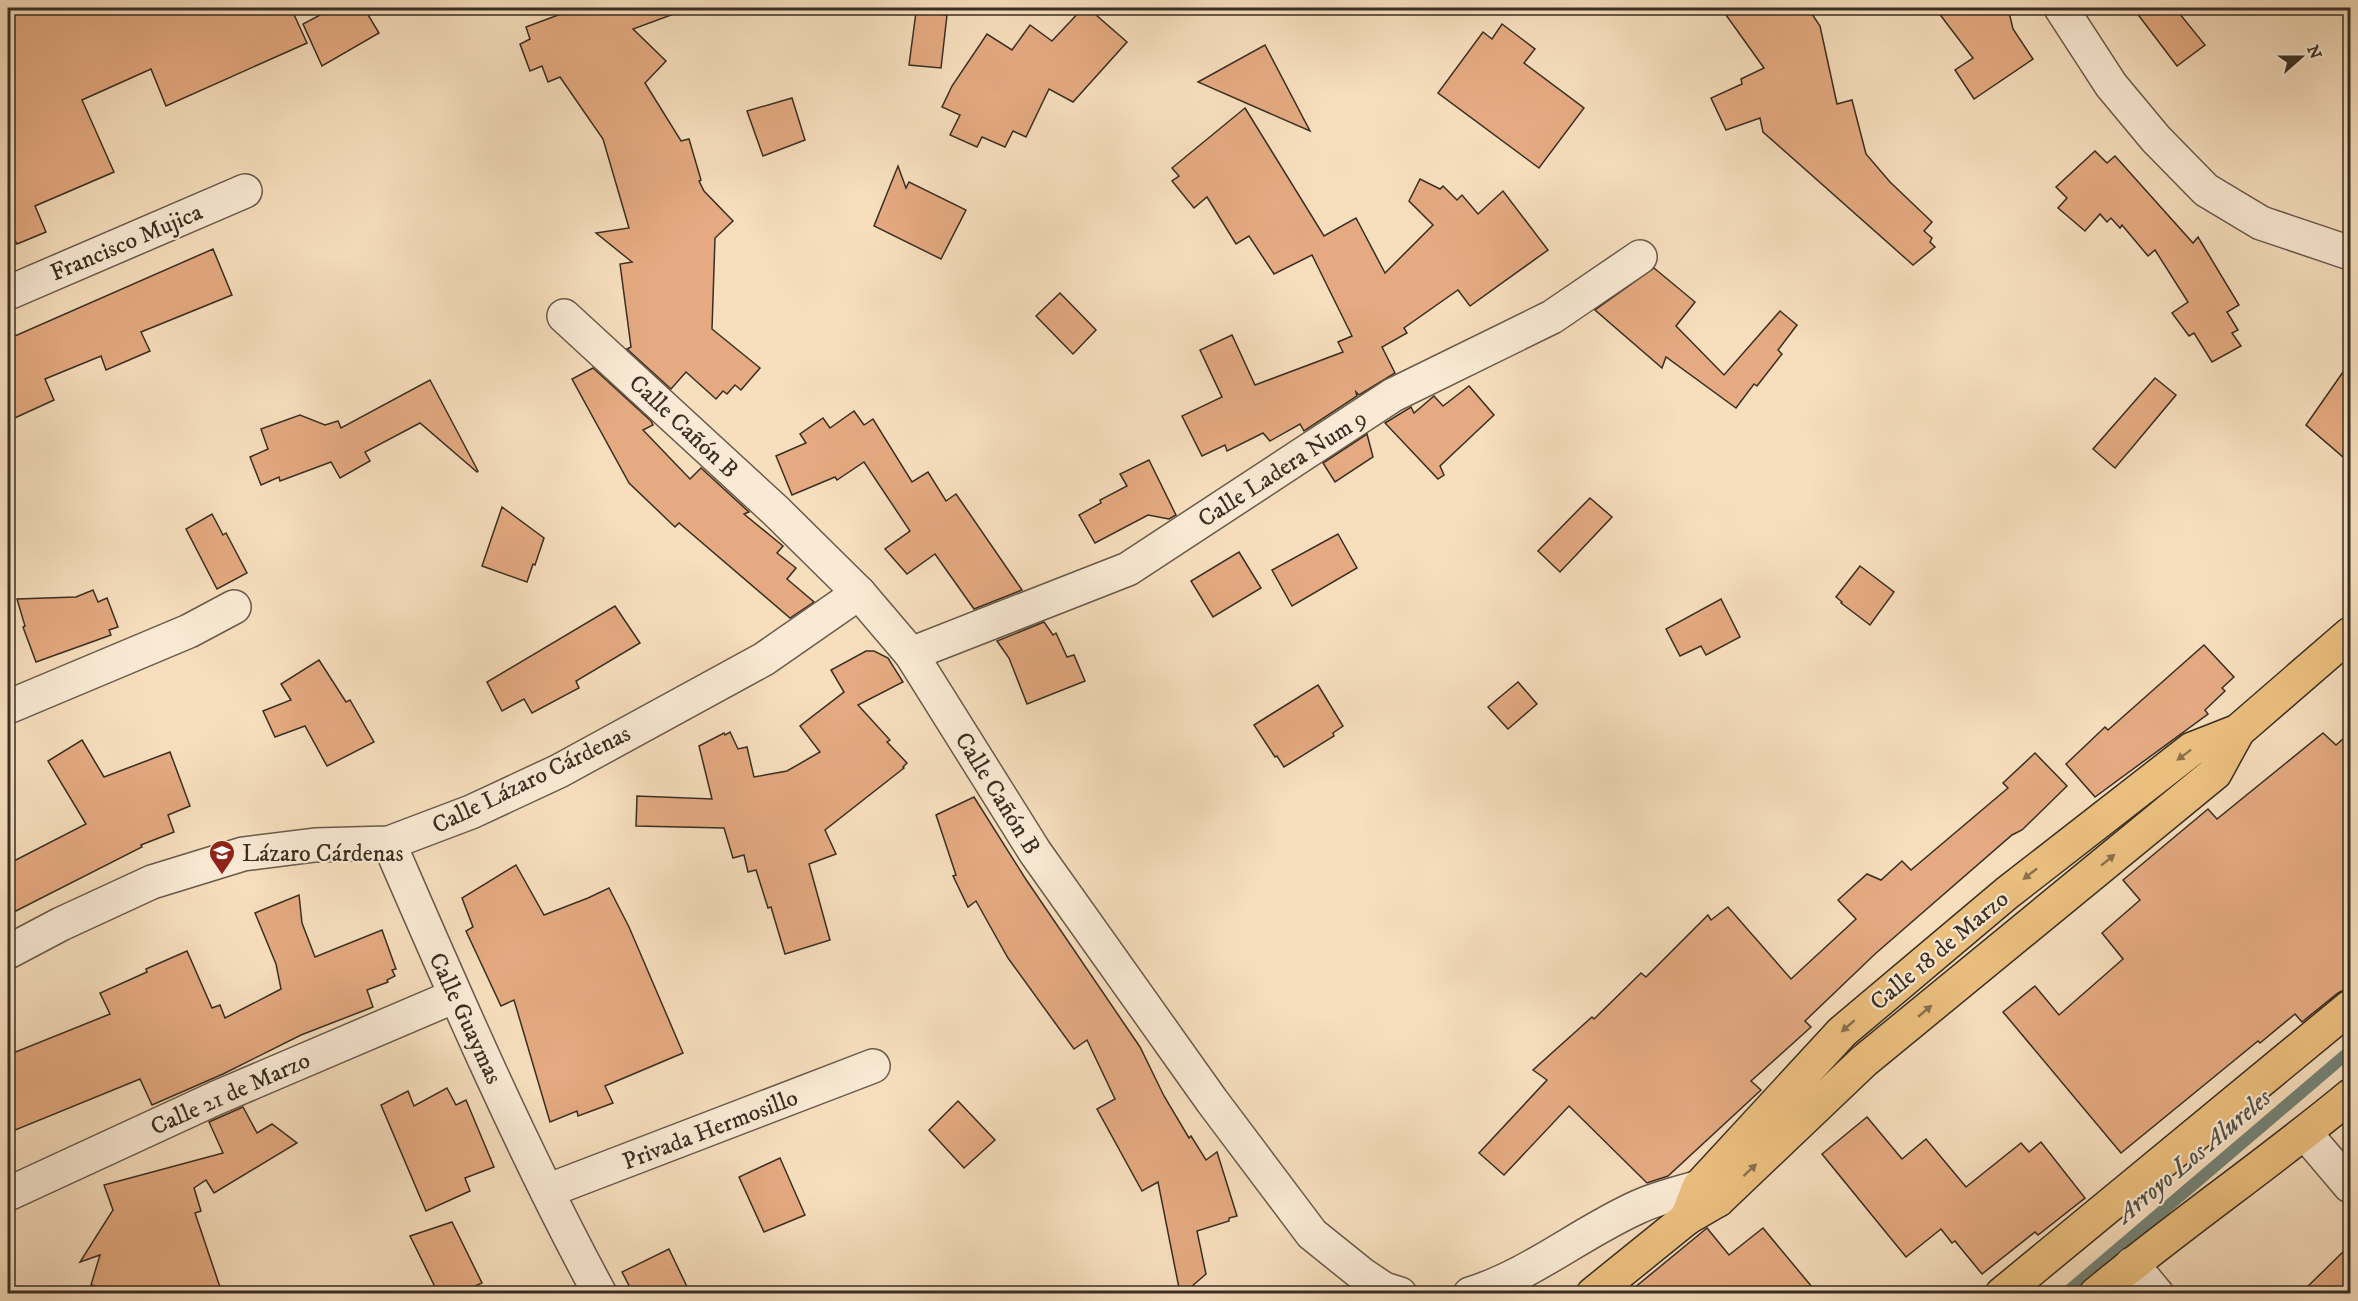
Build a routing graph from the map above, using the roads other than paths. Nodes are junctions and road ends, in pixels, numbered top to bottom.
1 (2061, 8) edge
2 (245, 191) dead end
3 (2350, 253) edge
4 (1640, 257) dead end
5 (8, 293) edge
6 (564, 316) dead end
7 (859, 592) junction
8 (234, 607) dead end
9 (2350, 634) edge
10 (911, 654) junction
11 (8, 707) edge
12 (389, 843) junction
13 (8, 952) edge
14 (455, 996) junction
15 (2350, 1007) edge
16 (873, 1066) dead end
17 (2350, 1096) edge
18 (2306, 1133) junction
19 (2350, 1186) edge
20 (547, 1191) junction
21 (1709, 1193) junction
22 (8, 1194) edge
23 (2132, 1264) junction
24 (600, 1293) edge
25 (1400, 1293) edge
26 (1470, 1293) edge
27 (1593, 1293) edge
28 (2002, 1293) edge
29 (2096, 1293) edge
30 (2157, 1293) edge

1 - 3 street
2 - 5 street, Francisco Mujica
4 - 10 street, Calle Ladera Num 9
6 - 7 street, Calle Cañón B
7 - 10 street, Calle Cañón B
7 - 12 street, Calle Lázaro Cárdenas
8 - 11 street
9 - 21 main road, Calle 18 de Marzo
10 - 25 street, Calle Cañón B
12 - 13 street, Calle Lázaro Cárdenas
12 - 14 street, Calle Guaymas
14 - 20 street, Calle Guaymas
14 - 22 street, Calle 21 de Marzo
15 - 28 main road
16 - 20 street, Privada Hermosillo
17 - 18 main road
18 - 19 street
18 - 23 main road
20 - 24 street, Calle Guaymas
21 - 26 street
21 - 27 main road, Calle 18 de Marzo
23 - 29 main road
23 - 30 street

